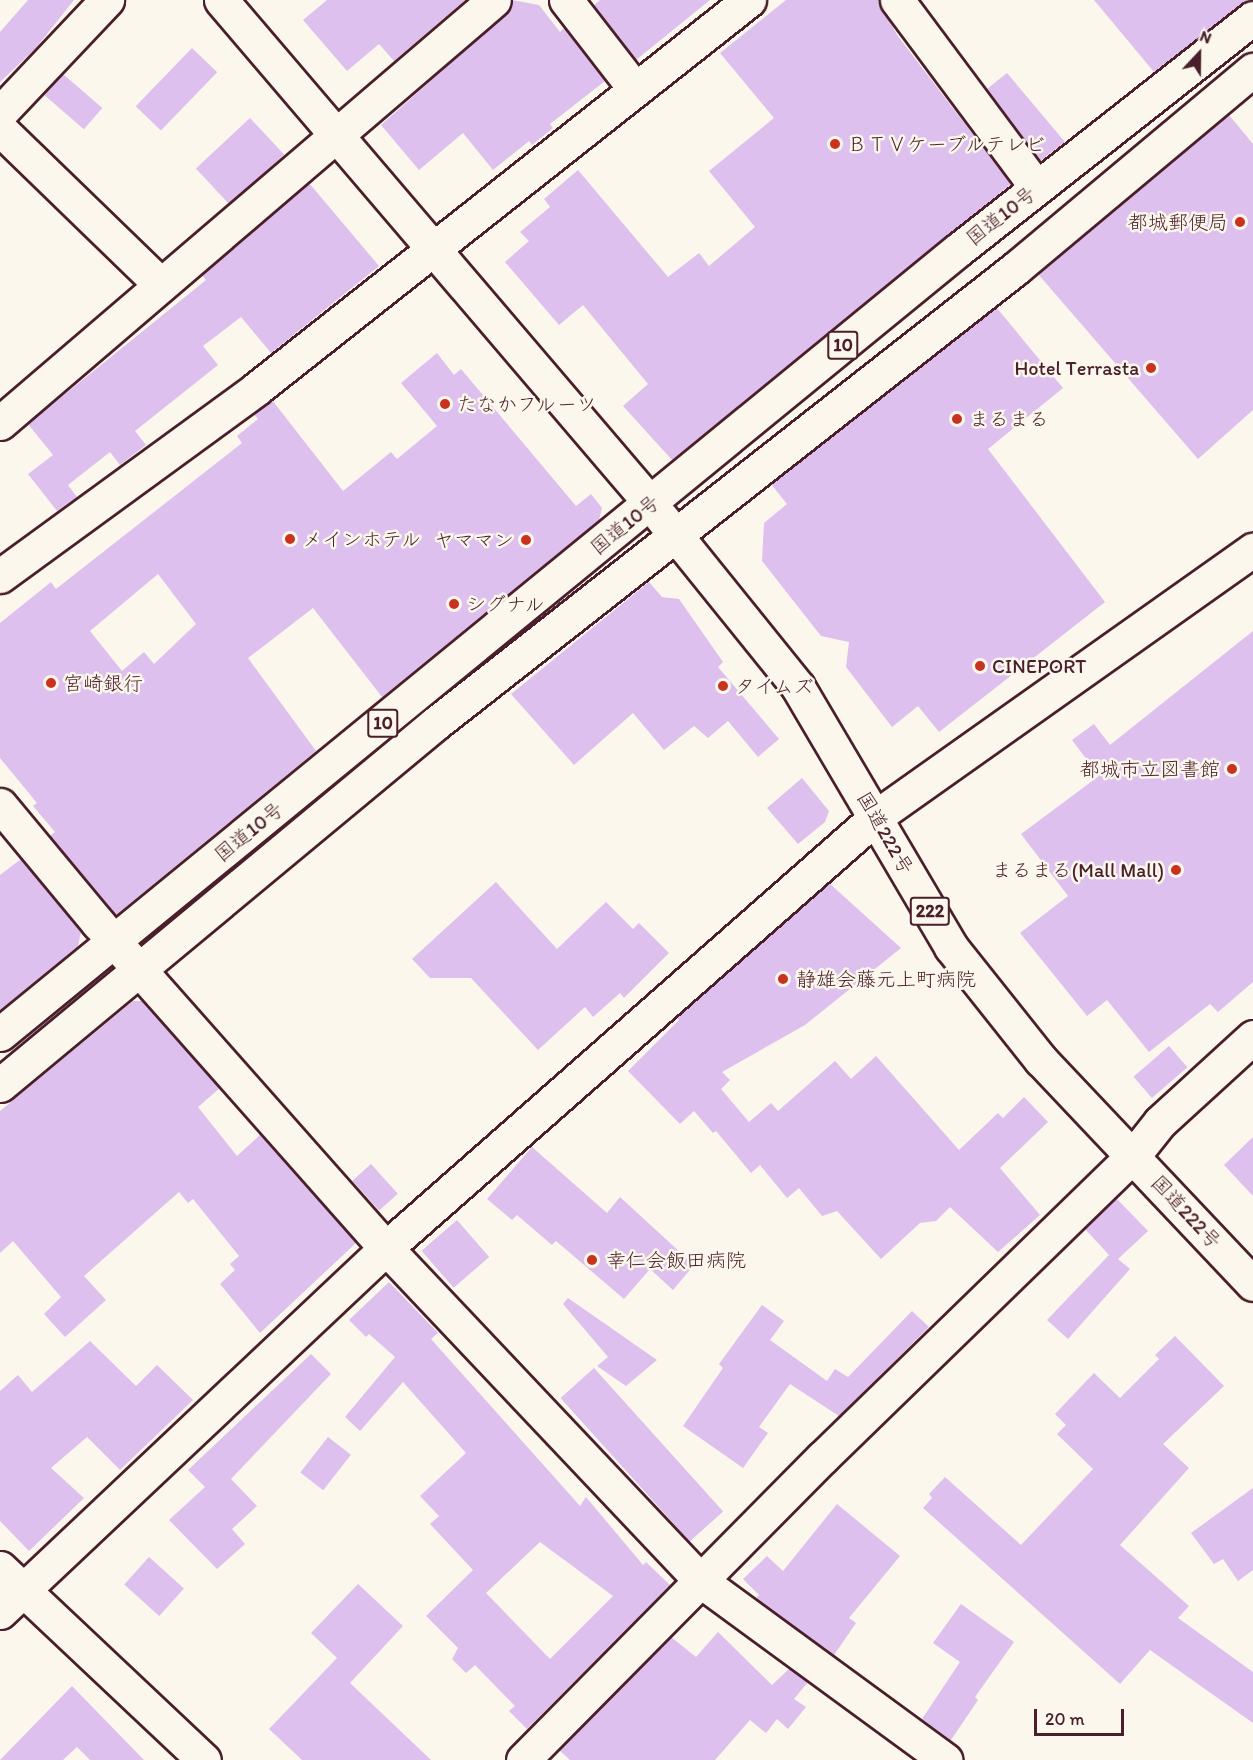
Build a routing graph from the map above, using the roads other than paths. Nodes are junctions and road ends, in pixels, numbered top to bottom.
1 (107, 0) edge
2 (221, 0) edge
3 (494, 0) edge
4 (566, 0) edge
5 (749, 0) edge
6 (897, 0) edge
7 (1253, 18) edge
8 (1253, 70) edge
9 (635, 89) junction
10 (0, 112) edge
11 (0, 129) edge
12 (337, 135) junction
13 (1037, 188) junction
14 (432, 247) junction
15 (161, 285) junction
16 (0, 423) edge
17 (651, 504) junction
18 (675, 534) junction
19 (1253, 550) edge
20 (0, 576) edge
21 (0, 805) edge
22 (877, 816) junction
23 (115, 942) junction
24 (140, 971) junction
25 (0, 1034) edge
26 (1253, 1037) edge
27 (0, 1085) edge
28 (1133, 1156) junction
29 (386, 1248) junction
30 (1253, 1284) edge
31 (0, 1568) edge
32 (701, 1581) junction
33 (12, 1602) edge
34 (204, 1760) edge
35 (523, 1760) edge
36 (946, 1760) edge

1 - 10 main road
2 - 12 main road, 国道222号
3 - 12 main road
4 - 9 main road
5 - 9 main road
6 - 13 main road
7 - 13 main road, 国道10号 / 10
8 - 18 main road, 国道10号 / 10
9 - 14 main road
11 - 15 main road
12 - 14 main road, 国道222号
12 - 15 main road
13 - 17 main road, 国道10号 / 10
14 - 17 main road, 国道222号
14 - 20 main road
15 - 16 main road
17 - 18 main road, 国道222号 / 222
17 - 23 main road, 国道10号 / 10
18 - 22 main road, 国道222号 / 222
18 - 24 main road, 国道10号 / 10
19 - 22 main road
21 - 23 main road
22 - 28 main road, 国道222号 / 222
22 - 29 main road
23 - 24 main road
23 - 25 main road, 国道10号 / 10
24 - 27 main road, 国道10号 / 10
24 - 29 main road
26 - 28 main road
28 - 30 main road, 国道222号 / 222
28 - 32 main road
29 - 32 main road
29 - 33 main road
31 - 33 main road
32 - 35 main road
32 - 36 main road
33 - 34 main road

